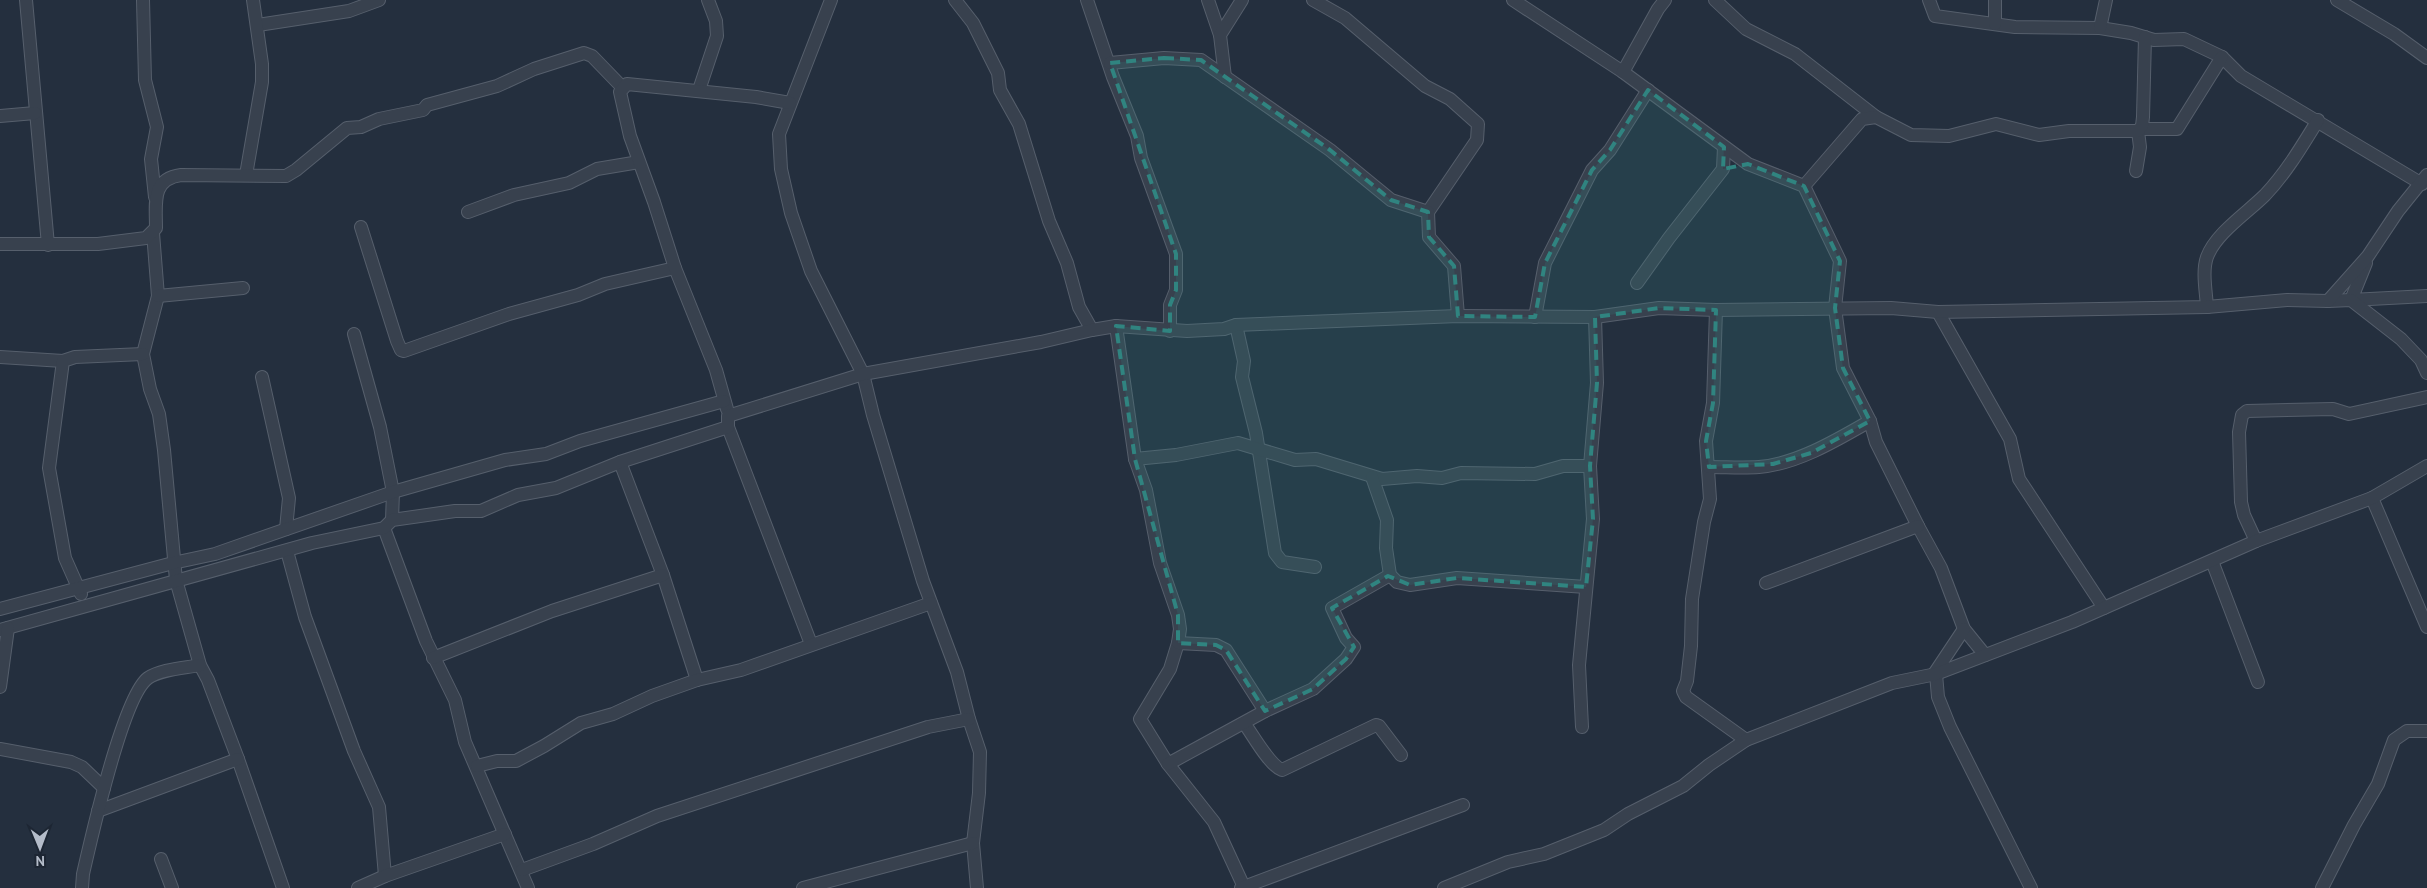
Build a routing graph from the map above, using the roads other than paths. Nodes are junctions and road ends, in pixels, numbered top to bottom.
1 (26, 0) edge
2 (143, 0) edge
3 (253, 0) edge
4 (379, 0) edge
5 (708, 0) edge
6 (830, 0) edge
7 (955, 0) edge
8 (1087, 0) edge
9 (1208, 0) edge
10 (1242, 0) edge
11 (1313, 0) edge
12 (1513, 0) edge
13 (1665, 0) edge
14 (1715, 0) edge
15 (1929, 0) edge
16 (1995, 0) edge
17 (2106, 0) edge
18 (2337, 0) edge
19 (1995, 24) junction
20 (258, 25) junction
21 (2100, 28) junction
22 (2145, 37) junction
23 (1220, 40) junction
24 (2222, 57) junction
25 (2427, 58) edge
26 (1202, 60) junction
27 (1110, 63) junction
28 (1623, 72) junction
29 (1225, 77) junction
30 (622, 87) junction
31 (699, 90) junction
32 (1648, 90) junction
33 (790, 103) junction
34 (35, 113) junction
35 (0, 116) edge
36 (1876, 117) junction
37 (2318, 120) junction
38 (2139, 130) junction
39 (1724, 147) junction
40 (639, 162) junction
41 (1748, 164) junction
42 (1723, 169) junction
43 (2136, 171) dead end
44 (246, 175) junction
45 (2424, 179) edge
46 (1804, 186) junction
47 (156, 199) junction
48 (468, 212) dead end
49 (1428, 212) junction
50 (361, 227) dead end
51 (153, 233) junction
52 (0, 244) edge
53 (48, 245) junction
54 (2368, 256) junction
55 (675, 268) junction
56 (1637, 283) dead end
57 (243, 288) dead end
58 (158, 296) junction
59 (2427, 296) edge
60 (2351, 300) junction
61 (2328, 301) junction
62 (2207, 306) junction
63 (1835, 308) junction
64 (1716, 310) junction
65 (1938, 312) junction
66 (1458, 316) junction
67 (1535, 317) junction
68 (1595, 317) junction
69 (1236, 325) junction
70 (1116, 326) junction
71 (1092, 330) junction
72 (1170, 331) junction
73 (354, 334) dead end
74 (143, 354) junction
75 (0, 357) edge
76 (63, 361) junction
77 (2427, 373) edge
78 (863, 374) junction
79 (262, 377) dead end
80 (2427, 398) edge
81 (724, 401) junction
82 (1870, 421) junction
83 (728, 422) junction
84 (1259, 450) junction
85 (1135, 459) junction
86 (620, 462) junction
87 (1590, 466) junction
88 (2427, 466) edge
89 (1709, 467) junction
90 (1372, 477) junction
91 (393, 492) junction
92 (2372, 498) junction
93 (388, 524) junction
94 (1918, 526) junction
95 (286, 530) junction
96 (2256, 541) junction
97 (286, 551) junction
98 (2212, 561) junction
99 (173, 563) junction
100 (1315, 567) dead end
101 (662, 575) junction
102 (1390, 575) junction
103 (176, 580) junction
104 (1766, 583) dead end
105 (1586, 587) junction
106 (78, 589) junction
107 (931, 604) junction
108 (88, 605) junction
109 (2104, 608) junction
110 (0, 609) edge
111 (2426, 621) edge
112 (4, 629) edge
113 (1964, 629) junction
114 (1178, 643) junction
115 (811, 644) junction
116 (1985, 655) junction
117 (433, 658) junction
118 (200, 665) junction
119 (1935, 674) junction
120 (697, 680) junction
121 (2258, 682) dead end
122 (0, 687) edge
123 (1265, 711) junction
124 (969, 719) junction
125 (1244, 723) junction
126 (1582, 727) dead end
127 (2427, 732) edge
128 (1746, 740) junction
129 (0, 749) edge
130 (1402, 756) dead end
131 (238, 759) junction
132 (1168, 764) junction
133 (477, 766) junction
134 (104, 788) junction
135 (1463, 805) dead end
136 (98, 811) junction
137 (505, 834) junction
138 (973, 843) junction
139 (161, 859) dead end
140 (522, 870) junction
141 (385, 876) junction
142 (82, 888) edge
143 (172, 888) edge
144 (283, 888) edge
145 (358, 888) edge
146 (528, 888) edge
147 (803, 888) edge
148 (977, 888) edge
149 (1243, 888) edge
150 (1444, 888) edge
151 (2032, 888) edge
152 (2322, 888) edge

1 - 34 street
2 - 47 street
3 - 20 street
4 - 20 street
5 - 31 street
6 - 33 street
7 - 71 street
8 - 27 street
9 - 23 street
10 - 23 street
11 - 49 street
12 - 28 street
13 - 28 street
14 - 36 street
15 - 19 street
16 - 19 street
17 - 21 street
18 - 25 street
19 - 21 street
20 - 44 street
21 - 22 street
22 - 24 street
22 - 38 street
23 - 26 street
23 - 29 street
24 - 37 street
24 - 38 street
26 - 27 street
26 - 29 street
27 - 72 street
28 - 32 street
29 - 49 street
30 - 31 street
30 - 40 street
30 - 44 street
31 - 33 street
32 - 39 street
32 - 67 street
33 - 78 street
34 - 35 street
34 - 53 street
36 - 38 street
36 - 46 street
37 - 45 street
37 - 62 street
38 - 43 street
39 - 41 street
39 - 42 street
40 - 48 street
40 - 55 street
41 - 42 street
41 - 46 street
42 - 56 street
44 - 47 street
45 - 54 street
46 - 63 street
47 - 51 street
49 - 66 street
50 - 55 street
51 - 53 street
51 - 58 street
52 - 53 street
54 - 60 street
54 - 61 street
55 - 81 street
57 - 58 street
58 - 74 street
59 - 60 street
60 - 61 street
60 - 77 street
61 - 62 street
62 - 65 street
63 - 64 street
63 - 65 street
63 - 82 street
64 - 68 street
64 - 89 street
65 - 109 street
66 - 67 street
66 - 69 street
67 - 68 street
68 - 87 street
69 - 72 street
69 - 84 street
70 - 71 street
70 - 72 street
70 - 85 street
71 - 78 street
73 - 91 street
74 - 76 street
74 - 99 street
75 - 76 street
76 - 106 street
78 - 83 street
78 - 107 street
79 - 95 street
80 - 96 street
81 - 83 street
81 - 91 street
82 - 89 street
82 - 94 street
83 - 86 street
83 - 115 street
84 - 85 street
84 - 90 street
84 - 100 street
85 - 114 street
86 - 93 street
86 - 101 street
87 - 90 street
87 - 105 street
88 - 92 street
89 - 128 street
90 - 102 street
91 - 93 street
91 - 95 street
92 - 96 street
92 - 111 street
93 - 97 street
93 - 117 street
94 - 104 street
94 - 113 street
95 - 99 street
96 - 98 street
97 - 103 street
97 - 141 street
98 - 109 street
98 - 121 street
99 - 103 street
99 - 106 street
101 - 117 street
101 - 120 street
102 - 105 street
102 - 123 street
103 - 108 street
103 - 118 street
105 - 126 street
106 - 108 street
106 - 110 street
107 - 115 street
107 - 124 street
108 - 112 street
109 - 116 street
112 - 122 street
113 - 116 street
113 - 119 street
114 - 123 street
114 - 132 street
115 - 120 street
116 - 119 street
117 - 133 street
118 - 131 street
118 - 134 street
119 - 128 street
119 - 151 street
120 - 133 street
123 - 125 street
124 - 138 street
124 - 140 street
125 - 130 street
125 - 132 street
127 - 152 street
128 - 150 street
129 - 134 street
131 - 136 street
131 - 144 street
132 - 149 street
133 - 137 street
134 - 136 street
135 - 149 street
136 - 142 street
137 - 140 street
137 - 141 street
138 - 147 street
138 - 148 street
139 - 143 street
140 - 146 street
141 - 145 street

